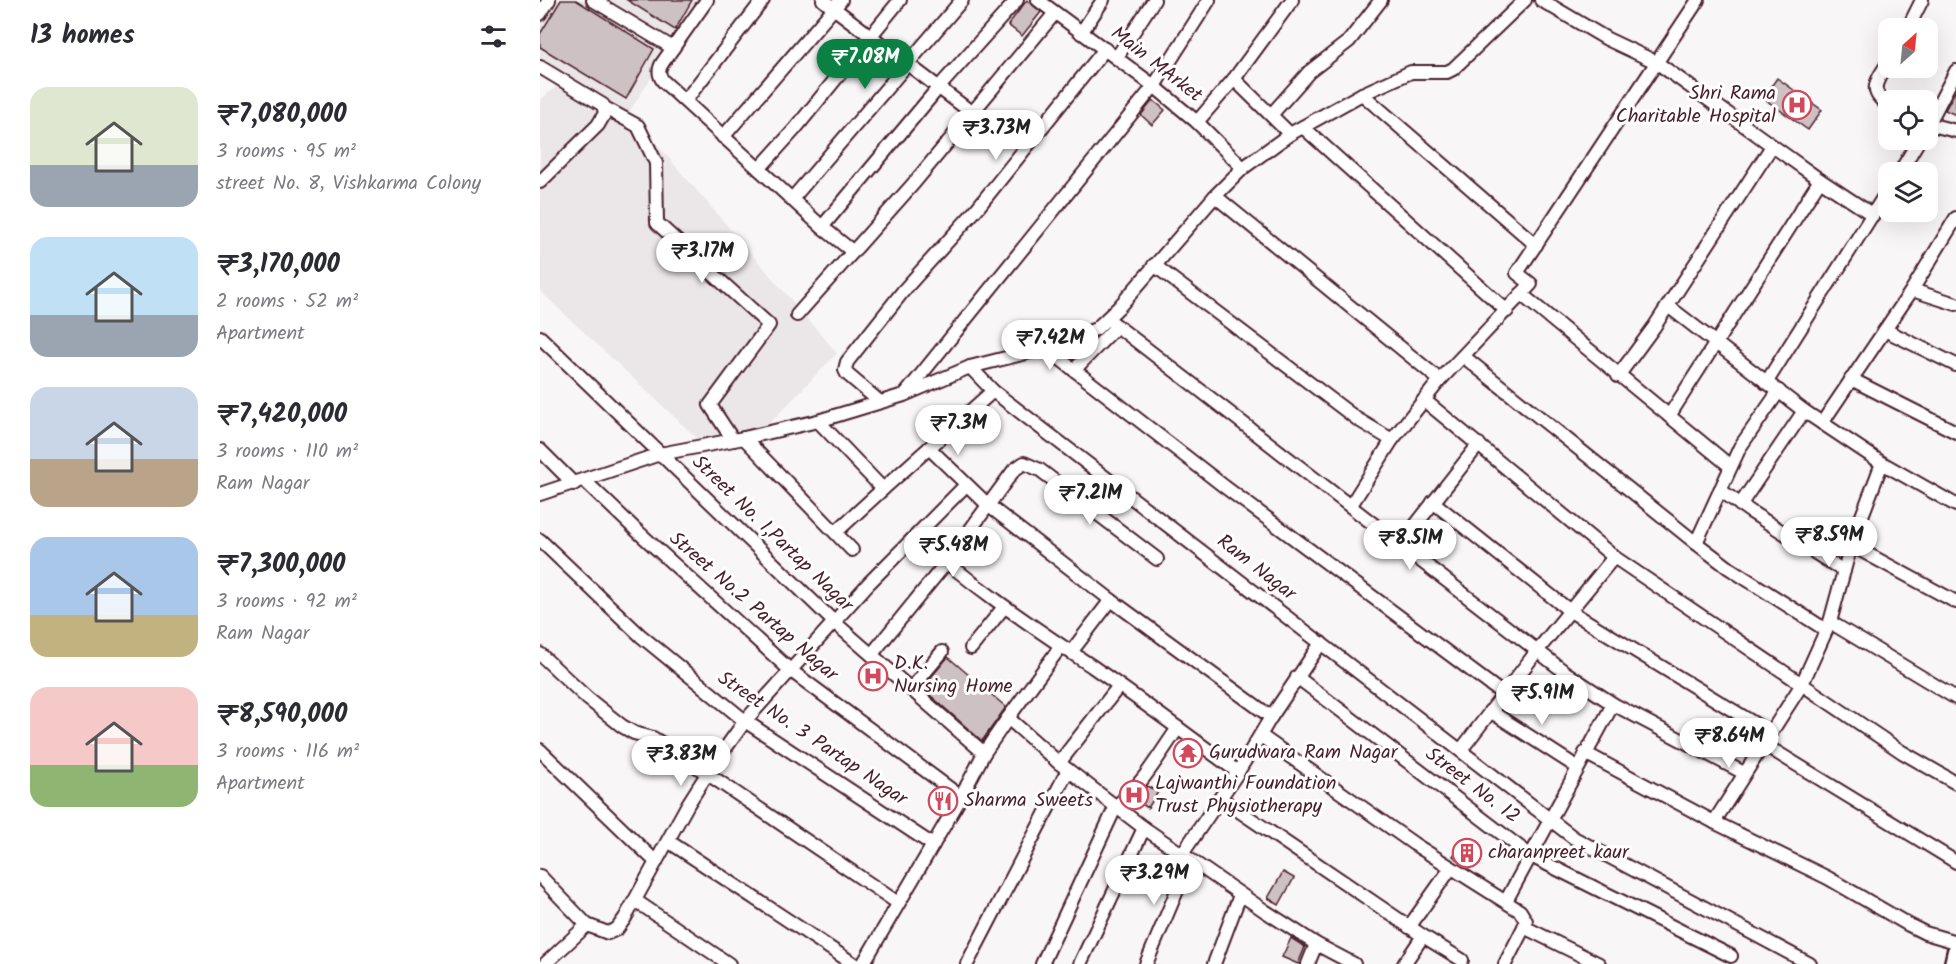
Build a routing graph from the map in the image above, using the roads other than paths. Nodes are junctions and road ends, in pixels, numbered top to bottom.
1 (549, 0) edge
2 (593, 0) edge
3 (707, 0) edge
4 (763, 0) edge
5 (823, 0) edge
6 (900, 0) edge
7 (962, 0) edge
8 (1017, 0) edge
9 (1038, 0) edge
10 (1103, 0) edge
11 (1154, 0) edge
12 (1209, 0) edge
13 (1292, 0) edge
14 (1381, 0) edge
15 (1525, 0) edge
16 (1541, 0) edge
17 (1698, 0) edge
18 (1922, 0) edge
19 (838, 4) edge
20 (540, 14) edge
21 (1055, 14) junction
22 (1913, 18) edge
23 (1082, 33) junction
24 (871, 36) junction
25 (673, 48) junction
26 (1106, 49) junction
27 (1117, 57) junction
28 (1656, 62) junction
29 (908, 63) junction
30 (540, 67) edge
31 (1956, 71) edge
32 (1879, 78) edge
33 (1234, 79) junction
34 (1154, 86) junction
35 (939, 87) junction
36 (1362, 94) junction
37 (1878, 98) edge
38 (685, 101) junction
39 (1938, 106) edge
40 (605, 108) junction
41 (971, 112) junction
42 (1271, 115) junction
43 (1197, 122) junction
44 (1303, 127) junction
45 (1938, 127) edge
46 (1956, 131) edge
47 (1290, 134) junction
48 (723, 137) junction
49 (1772, 146) junction
50 (1243, 168) junction
51 (759, 169) junction
52 (1820, 180) junction
53 (540, 182) edge
54 (1215, 196) junction
55 (792, 199) junction
56 (1878, 207) edge
57 (1873, 215) junction
58 (1956, 218) edge
59 (822, 227) junction
60 (1536, 245) junction
61 (852, 251) junction
62 (1154, 265) junction
63 (1912, 290) junction
64 (1521, 294) junction
65 (1956, 304) edge
66 (1668, 306) junction
67 (1507, 311) junction
68 (797, 315) dead end
69 (1113, 322) junction
70 (1885, 330) junction
71 (540, 337) edge
72 (1717, 342) junction
73 (1046, 348) junction
74 (1463, 356) junction
75 (1956, 365) edge
76 (970, 367) junction
77 (1074, 370) junction
78 (1618, 376) junction
79 (1440, 380) junction
80 (1851, 380) junction
81 (1766, 383) junction
82 (993, 391) junction
83 (1779, 391) junction
84 (904, 395) junction
85 (1424, 400) junction
86 (880, 402) junction
87 (1804, 411) junction
88 (1669, 416) junction
89 (818, 421) junction
90 (1822, 423) junction
91 (1956, 432) edge
92 (738, 439) junction
93 (1392, 440) junction
94 (1479, 444) junction
95 (929, 448) junction
96 (540, 450) edge
97 (660, 454) junction
98 (1882, 463) junction
99 (1730, 466) junction
100 (579, 483) junction
101 (966, 485) junction
102 (883, 489) junction
103 (1720, 490) junction
104 (540, 494) edge
105 (1433, 502) junction
106 (1351, 505) junction
107 (1740, 505) junction
108 (1956, 505) edge
109 (988, 506) junction
110 (836, 532) junction
111 (917, 536) junction
112 (540, 540) edge
113 (1696, 543) junction
114 (1400, 544) junction
115 (1851, 545) junction
116 (852, 550) dead end
117 (1614, 557) junction
118 (1157, 559) dead end
119 (946, 563) junction
120 (1844, 571) junction
121 (1110, 600) junction
122 (1956, 602) edge
123 (1004, 607) junction
124 (1570, 611) junction
125 (834, 622) junction
126 (1828, 626) junction
127 (1321, 644) junction
128 (971, 648) dead end
129 (1066, 649) junction
130 (1537, 651) junction
131 (942, 652) dead end
132 (540, 654) edge
133 (872, 654) junction
134 (790, 670) junction
135 (1298, 677) junction
136 (1802, 684) junction
137 (1119, 686) junction
138 (911, 689) junction
139 (1503, 694) junction
140 (1956, 698) edge
141 (1613, 704) junction
142 (1490, 711) junction
143 (1271, 717) junction
144 (1008, 718) junction
145 (745, 721) junction
146 (1178, 729) junction
147 (1261, 736) junction
148 (1766, 739) junction
149 (540, 750) edge
150 (1461, 750) junction
151 (984, 753) junction
152 (1585, 753) junction
153 (1064, 766) junction
154 (1577, 767) junction
155 (1238, 772) junction
156 (1744, 772) junction
157 (707, 774) junction
158 (1956, 783) edge
159 (961, 797) junction
160 (1220, 798) junction
161 (1116, 806) junction
162 (1549, 820) junction
163 (1714, 822) junction
164 (1144, 828) junction
165 (668, 841) junction
166 (933, 845) junction
167 (1531, 856) junction
168 (1186, 857) junction
169 (656, 862) junction
170 (1956, 862) edge
171 (1451, 868) junction
172 (540, 876) edge
173 (1240, 895) junction
174 (636, 901) junction
175 (1506, 901) junction
176 (898, 903) junction
177 (586, 925) junction
178 (1409, 927) junction
179 (1524, 927) junction
180 (1423, 936) junction
181 (1956, 942) edge
182 (1316, 944) junction
183 (1956, 951) edge
184 (555, 954) junction
185 (1731, 956) dead end
186 (1462, 960) dead end
187 (545, 964) edge
188 (564, 964) edge
189 (729, 964) edge
190 (854, 964) edge
191 (863, 964) edge
192 (967, 964) edge
193 (1042, 964) edge
194 (1080, 964) edge
195 (1146, 964) edge
196 (1214, 964) edge
197 (1308, 964) edge
198 (1354, 964) edge
199 (1404, 964) edge
200 (1505, 964) edge
201 (1599, 964) edge
202 (1810, 964) edge
203 (1953, 964) edge

1 - 20 street
2 - 25 street
3 - 25 street
4 - 38 street
5 - 19 street
6 - 24 street
7 - 29 street
8 - 35 street
9 - 21 street, Main MArket
10 - 23 street
11 - 27 street
12 - 34 street
13 - 33 street
14 - 42 street
15 - 36 street
16 - 28 street
17 - 28 street
18 - 22 street
19 - 24 street
19 - 48 street
21 - 23 street, Main MArket
21 - 41 street
23 - 26 street, Main MArket
24 - 29 street
24 - 51 street
25 - 38 street
26 - 27 street, Main MArket
26 - 86 street
27 - 34 street, Main MArket
28 - 49 street
28 - 60 street
29 - 35 street
29 - 55 street
30 - 40 street
31 - 39 street
32 - 37 street
33 - 42 street
33 - 43 street
34 - 43 street, Main MArket
34 - 84 street
35 - 41 street
35 - 59 street
36 - 44 street
36 - 60 street
38 - 48 street
40 - 53 street
40 - 92 street
41 - 61 street
42 - 47 street
43 - 50 street, Main MArket
44 - 47 street
44 - 67 street
45 - 46 street
47 - 50 street
48 - 51 street
49 - 52 street
49 - 66 street
50 - 54 street
51 - 55 street
52 - 57 street
52 - 72 street
54 - 62 street
54 - 79 street
55 - 59 street
56 - 57 street
57 - 81 street
58 - 63 street
59 - 61 street
60 - 64 street
61 - 68 street
62 - 69 street
62 - 93 street
63 - 65 street
63 - 70 street
64 - 67 street
64 - 78 street
66 - 72 street
66 - 78 street
67 - 74 street
69 - 73 street
69 - 77 street
69 - 106 street
70 - 75 street
70 - 80 street
71 - 97 street, Street No. 1,Partap Nagar
72 - 81 street
72 - 88 street
73 - 76 street
73 - 77 street
74 - 79 street
74 - 113 street
76 - 82 street, Ram Nagar
76 - 84 street
77 - 139 street
78 - 88 street
79 - 85 street
80 - 90 street
80 - 91 street
81 - 83 street
82 - 95 street
82 - 127 street, Ram Nagar
83 - 87 street
83 - 99 street
84 - 86 street
85 - 93 street
85 - 94 street
86 - 89 street
87 - 90 street
87 - 107 street
88 - 99 street
89 - 92 street
89 - 102 street
90 - 98 street
92 - 97 street
92 - 110 street
93 - 106 street
94 - 105 street
94 - 117 street
95 - 101 street
95 - 102 street
96 - 100 street, Street No.2 Partap Nagar
97 - 100 street
97 - 125 street, Street No. 1,Partap Nagar
98 - 108 street
98 - 115 street
99 - 103 street
100 - 104 street
100 - 134 street, Street No.2 Partap Nagar
101 - 109 street
101 - 111 street
102 - 110 street
103 - 107 street
103 - 113 street
105 - 114 street
105 - 124 street
106 - 114 street
107 - 120 street
109 - 118 street
109 - 119 street
109 - 121 street
110 - 116 street
111 - 119 street
111 - 125 street
112 - 145 street, Street No. 3 Partap Nagar
113 - 126 street
114 - 130 street
115 - 120 street
115 - 122 street
117 - 124 street
117 - 136 street
119 - 123 street
119 - 133 street
120 - 126 street
121 - 129 street
121 - 143 street
123 - 128 street
123 - 129 street
124 - 130 street
124 - 148 street
125 - 133 street, Street No. 1,Partap Nagar
125 - 134 street
126 - 136 street
126 - 140 street
127 - 135 street
127 - 150 street, Ram Nagar
129 - 137 street
129 - 144 street
130 - 139 street
130 - 141 street
131 - 138 street
132 - 157 street
133 - 138 street, Street No. 1,Partap Nagar
134 - 145 street
134 - 159 street, Street No.2 Partap Nagar
135 - 143 street
135 - 167 street, Street No. 12
136 - 148 street
136 - 158 street
137 - 146 street
137 - 153 street
138 - 151 street, Street No. 1,Partap Nagar
139 - 142 street
141 - 152 street
141 - 156 street
142 - 150 street
142 - 154 street
143 - 147 street
144 - 151 street
144 - 153 street
145 - 157 street
145 - 166 street, Street No. 3 Partap Nagar
146 - 155 street
146 - 161 street
147 - 155 street
147 - 171 street
148 - 156 street
148 - 170 street
149 - 169 street
150 - 162 street, Ram Nagar
151 - 159 street
152 - 154 street
152 - 163 street
153 - 161 street
153 - 192 street
154 - 162 street
155 - 160 street
156 - 163 street
157 - 165 street
157 - 176 street
159 - 166 street
160 - 168 street
160 - 178 street
161 - 164 street
161 - 193 street
162 - 167 street
162 - 202 street, Ram Nagar
163 - 181 street
164 - 168 street
164 - 194 street
165 - 169 street
165 - 190 street
166 - 176 street
167 - 175 street
167 - 185 street, Street No. 12
168 - 173 street
168 - 195 street
169 - 174 street
171 - 175 street
171 - 178 street
172 - 177 street
173 - 182 street
173 - 196 street
174 - 177 street
174 - 189 street
175 - 179 street
176 - 191 street
177 - 184 street
178 - 180 street
179 - 200 street
179 - 201 street
180 - 186 street
180 - 199 street
182 - 197 street
182 - 198 street
183 - 203 street
184 - 187 street
184 - 188 street

